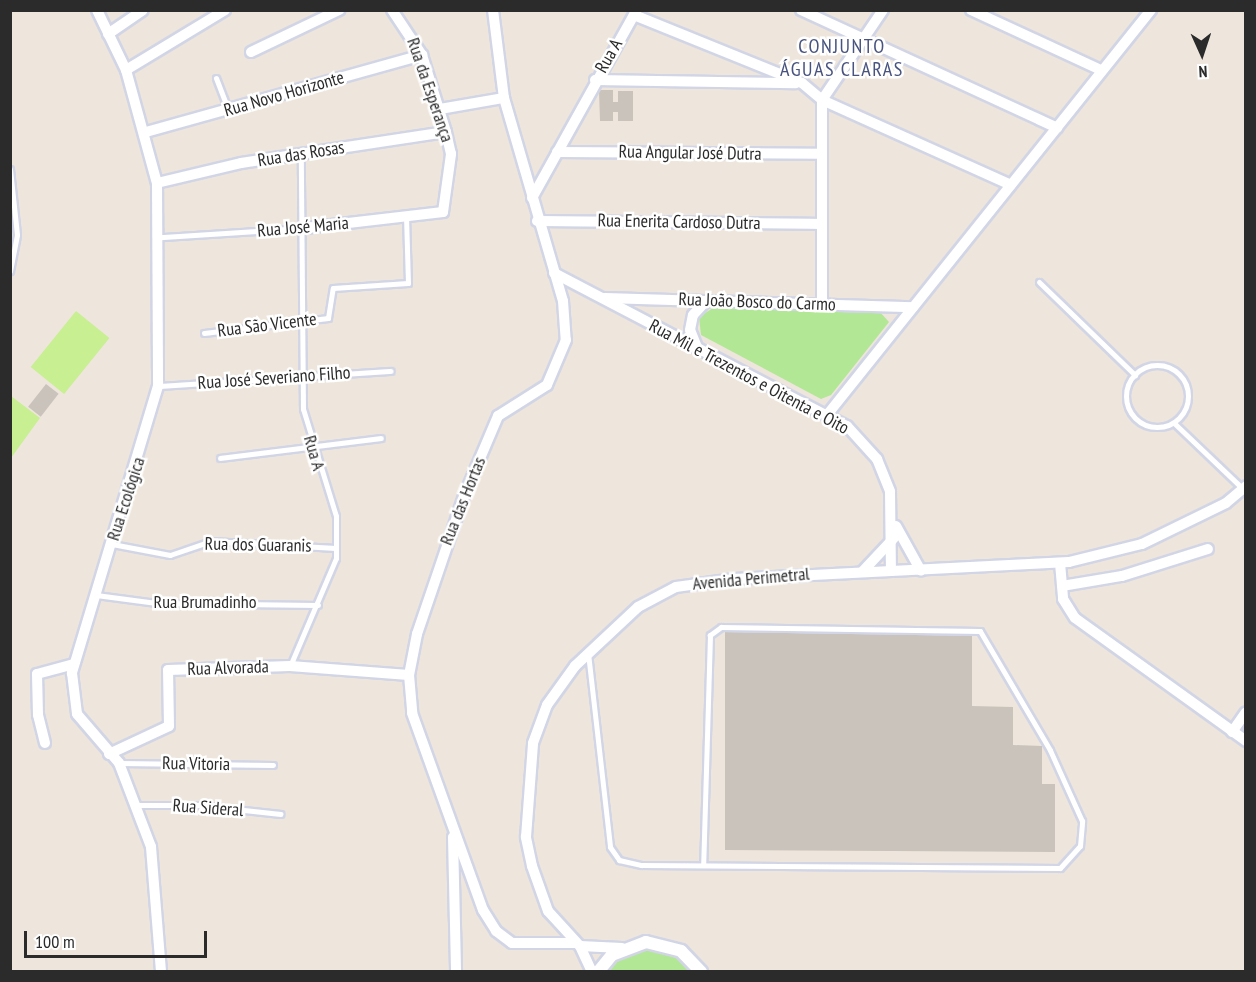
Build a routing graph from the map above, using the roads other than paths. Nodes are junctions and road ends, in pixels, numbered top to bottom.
1 (97, 10) edge
2 (142, 10) edge
3 (225, 10) edge
4 (339, 10) edge
5 (392, 10) edge
6 (493, 10) edge
7 (801, 10) edge
8 (883, 10) edge
9 (971, 10) edge
10 (1145, 12) edge
11 (635, 13) edge
12 (108, 34) junction
13 (866, 39) junction
14 (251, 52) dead end
15 (422, 55) junction
16 (126, 70) junction
17 (1101, 70) junction
18 (216, 78) dead end
19 (595, 80) junction
20 (802, 83) junction
21 (504, 98) junction
22 (822, 100) junction
23 (440, 109) junction
24 (228, 110) junction
25 (1057, 128) junction
26 (146, 132) junction
27 (446, 132) junction
28 (557, 152) junction
29 (822, 154) junction
30 (301, 155) junction
31 (10, 169) edge
32 (158, 183) junction
33 (1011, 184) junction
34 (532, 198) junction
35 (443, 212) joint
36 (406, 218) junction
37 (537, 221) junction
38 (821, 224) junction
39 (305, 228) junction
40 (162, 237) junction
41 (10, 271) edge
42 (554, 273) junction
43 (1039, 282) dead end
44 (601, 298) junction
45 (706, 301) junction
46 (822, 304) junction
47 (913, 307) junction
48 (302, 321) junction
49 (204, 333) dead end
50 (697, 347) junction
51 (391, 370) dead end
52 (1135, 375) junction
53 (303, 377) junction
54 (158, 386) junction
55 (827, 415) junction
56 (1174, 423) junction
57 (381, 438) dead end
58 (309, 444) junction
59 (220, 458) dead end
60 (1244, 489) edge
61 (894, 523) junction
62 (894, 538) junction
63 (112, 544) junction
64 (336, 548) junction
65 (1208, 549) dead end
66 (1059, 563) junction
67 (921, 571) junction
68 (863, 572) junction
69 (891, 572) junction
70 (1062, 586) junction
71 (93, 594) junction
72 (318, 605) junction
73 (588, 651) junction
74 (74, 664) junction
75 (290, 666) junction
76 (410, 675) junction
77 (1245, 712) edge
78 (1232, 732) junction
79 (1245, 741) edge
80 (45, 743) dead end
81 (109, 754) junction
82 (119, 763) junction
83 (273, 765) dead end
84 (135, 805) junction
85 (281, 814) dead end
86 (452, 828) junction
87 (703, 865) junction
88 (578, 944) junction
89 (628, 946) junction
90 (161, 972) edge
91 (456, 972) edge
92 (592, 972) edge
93 (598, 972) edge
94 (701, 972) edge

1 - 12 street, Rua Ecológica
2 - 12 street
3 - 16 street
4 - 14 street
5 - 15 street, Rua da Esperança
6 - 21 street, Rua das Hortas
7 - 13 street
8 - 13 street
9 - 17 street
10 - 17 street
11 - 19 street, Rua A
11 - 20 street
12 - 16 street, Rua Ecológica
13 - 22 street
13 - 25 street
15 - 23 street, Rua da Esperança
15 - 24 street, Rua Novo Horizonte
16 - 26 street, Rua Ecológica
17 - 25 street
18 - 24 lane
19 - 20 street
19 - 28 street, Rua A
20 - 22 street
21 - 23 street
21 - 34 street, Rua das Hortas
22 - 29 street
22 - 33 street
23 - 27 street, Rua da Esperança
24 - 26 street, Rua Novo Horizonte
25 - 33 street
26 - 32 street, Rua Ecológica
27 - 30 street, Rua das Rosas
27 - 35 street, Rua da Esperança
28 - 29 street, Rua Angular José Dutra
28 - 34 street, Rua A
29 - 38 street
30 - 32 street, Rua das Rosas
30 - 39 lane, Rua A
31 - 41 lane
32 - 40 street, Rua Ecológica
33 - 47 street
34 - 37 street, Rua das Hortas
35 - 36 street, Rua José Maria
36 - 39 street, Rua José Maria
36 - 48 lane, Rua São Vicente
37 - 38 street, Rua Enerita Cardoso Dutra
37 - 42 street, Rua das Hortas
38 - 46 street
39 - 40 lane, Rua José Maria
39 - 48 lane, Rua A
40 - 54 street, Rua Ecológica
42 - 44 street, Rua Mil e Trezentos e Oitenta e Oito
42 - 76 street, Rua das Hortas
43 - 52 lane
44 - 45 street, Rua João Bosco do Carmo
44 - 50 street, Rua Mil e Trezentos e Oitenta e Oito
45 - 46 street, Rua João Bosco do Carmo
45 - 50 street
46 - 47 street, Rua João Bosco do Carmo
47 - 55 street
48 - 49 lane, Rua São Vicente
48 - 53 lane, Rua A
50 - 55 street, Rua Mil e Trezentos e Oitenta e Oito
51 - 53 lane, Rua José Severiano Filho
52 - 56 lane
52 - 56 lane
53 - 54 lane, Rua José Severiano Filho
53 - 58 lane, Rua A
54 - 63 street, Rua Ecológica
55 - 61 street, Rua Mil e Trezentos e Oitenta e Oito
56 - 60 lane
57 - 58 lane
58 - 59 lane
58 - 64 lane, Rua A
60 - 66 street, Avenida Perimetral
61 - 62 street, Rua Mil e Trezentos e Oitenta e Oito
61 - 67 street, Rua Mil e Trezentos e Oitenta e Oito
62 - 68 street
62 - 69 street, Rua Mil e Trezentos e Oitenta e Oito
63 - 64 lane, Rua dos Guaranis
63 - 71 street, Rua Ecológica
64 - 72 lane, Rua A
65 - 70 street
66 - 67 street, Avenida Perimetral
66 - 70 street
67 - 69 street, Avenida Perimetral
68 - 69 street, Avenida Perimetral
68 - 73 street, Avenida Perimetral
70 - 78 street
71 - 72 lane, Rua Brumadinho
71 - 74 street, Rua Ecológica
72 - 75 lane, Rua A
73 - 87 lane
73 - 88 street, Avenida Perimetral
74 - 80 street
74 - 81 street, Rua Ecológica
75 - 76 street, Rua Alvorada
75 - 81 street, Rua Alvorada
76 - 86 street, Rua das Hortas
77 - 78 street
78 - 79 street
81 - 82 street, Rua Ecológica
82 - 83 lane, Rua Vitoria
82 - 84 street, Rua Ecológica
84 - 85 lane, Rua Sideral
84 - 90 street, Rua Ecológica
86 - 88 street, Rua das Hortas
86 - 91 street
87 - 87 lane
88 - 89 street
88 - 92 street, Avenida Perimetral
89 - 93 street
89 - 94 street

